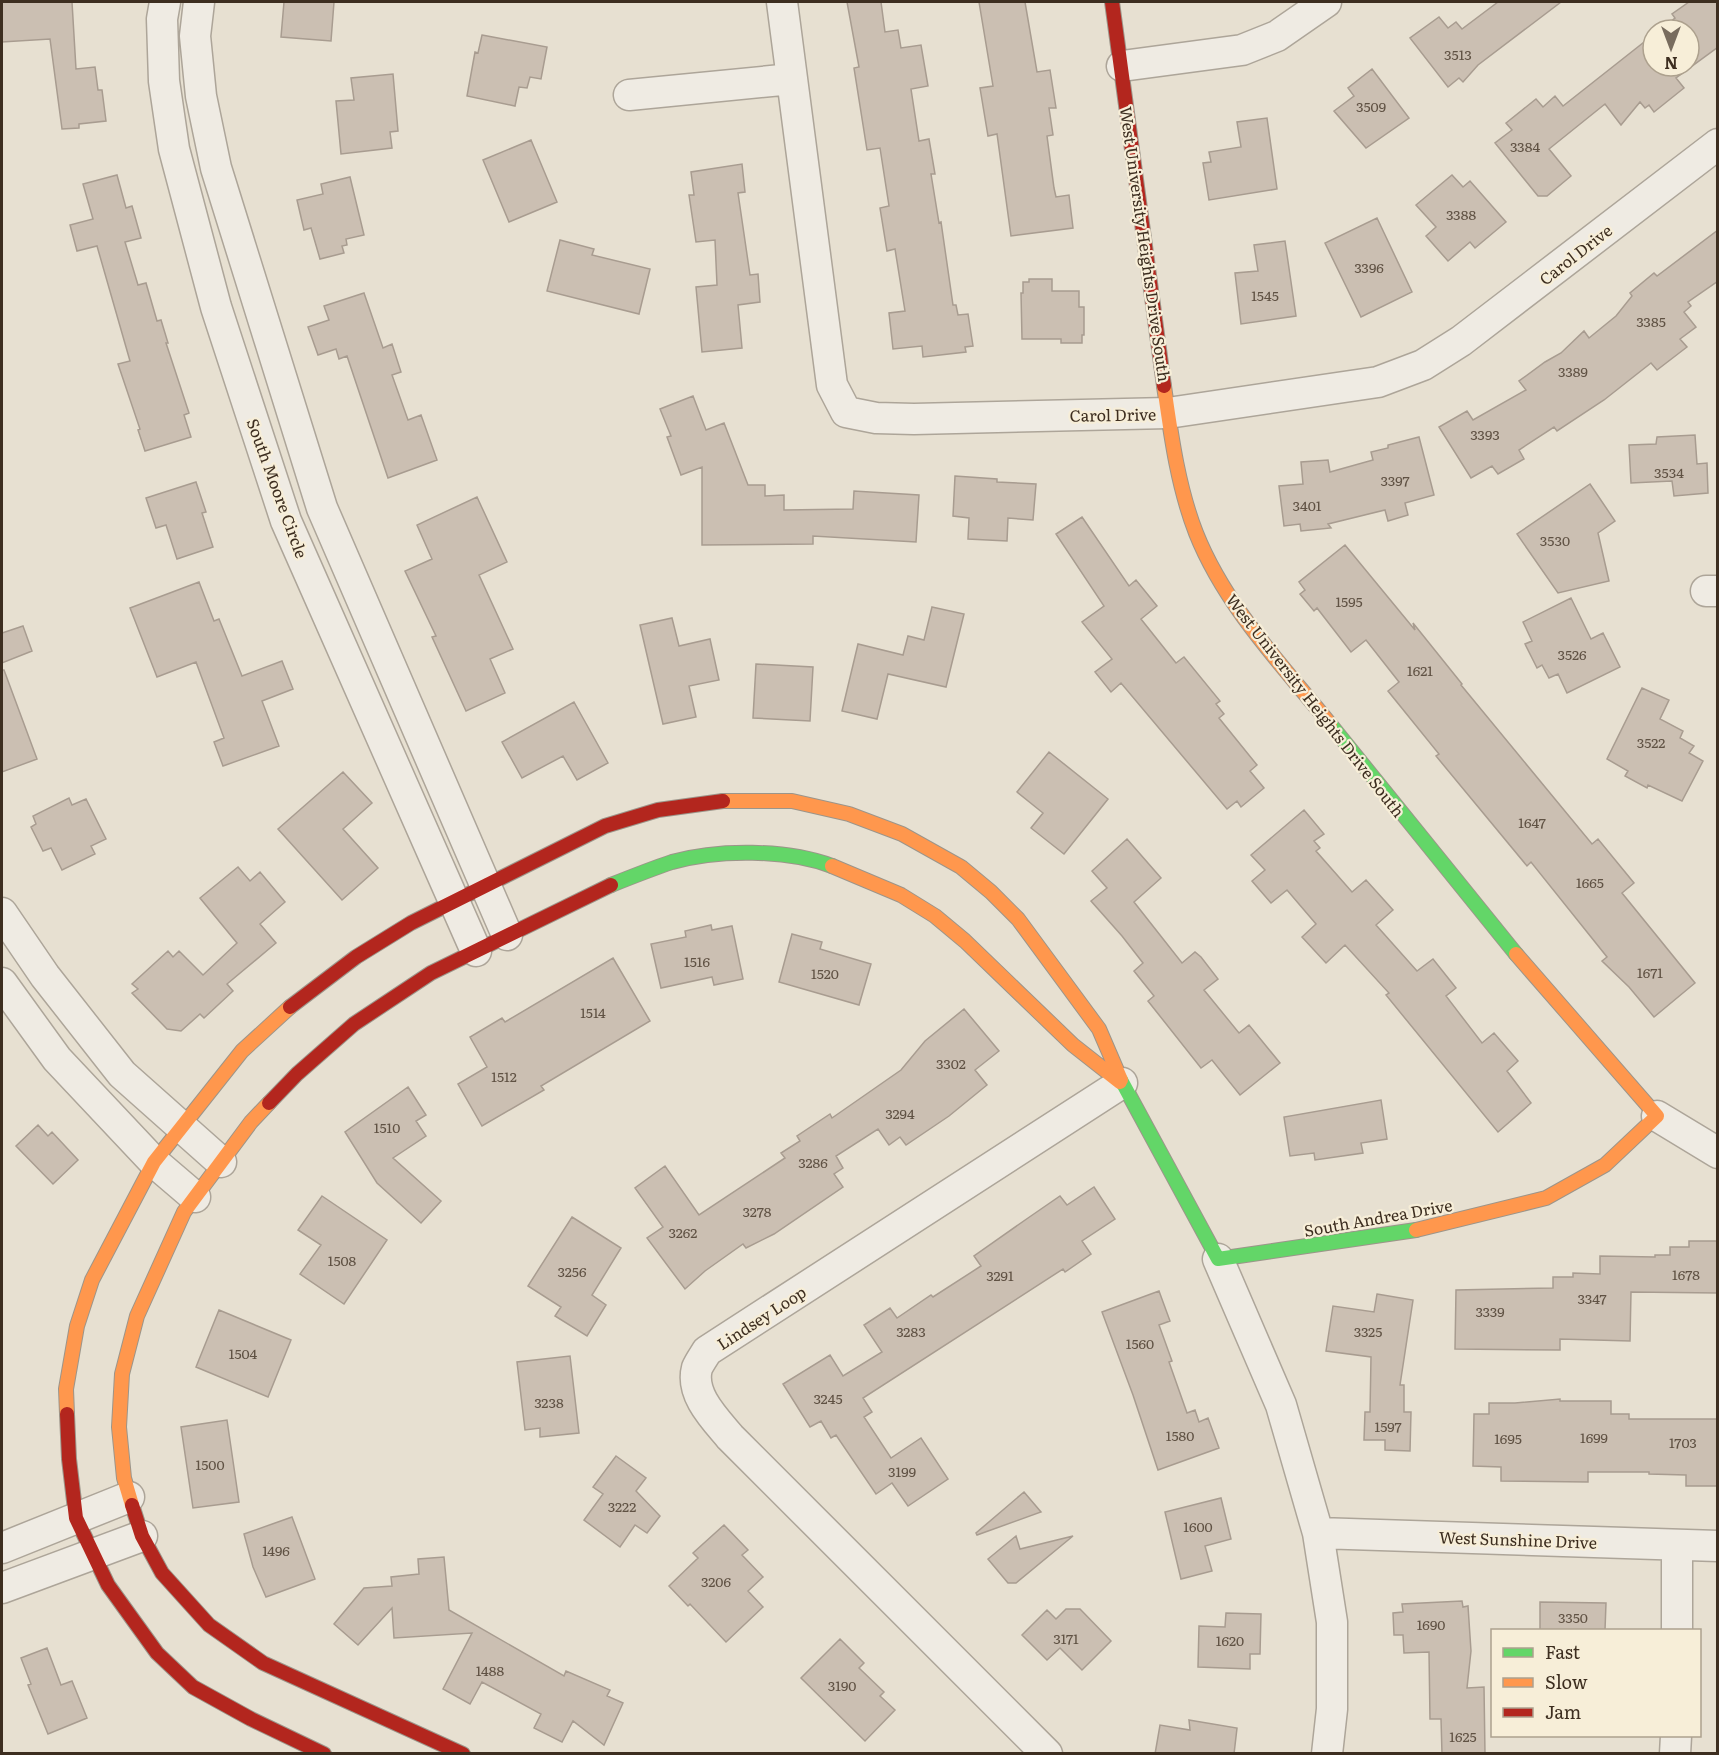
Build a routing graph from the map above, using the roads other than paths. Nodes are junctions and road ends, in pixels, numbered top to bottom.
1 (165, 2) edge
2 (199, 2) edge
3 (782, 2) edge
4 (1112, 2) edge
5 (1326, 2) edge
6 (1122, 66) junction
7 (792, 79) junction
8 (629, 95) dead end
9 (1718, 144) edge
10 (1168, 413) junction
11 (485, 886) junction
12 (455, 902) junction
13 (2, 913) edge
14 (507, 935) junction
15 (476, 951) junction
16 (2, 983) edge
17 (1122, 1083) junction
18 (1657, 1116) junction
19 (181, 1127) junction
20 (1718, 1153) edge
21 (154, 1162) junction
22 (221, 1162) junction
23 (195, 1197) junction
24 (1218, 1259) junction
25 (129, 1497) junction
26 (76, 1518) junction
27 (1318, 1533) junction
28 (142, 1536) junction
29 (1677, 1545) junction
30 (1718, 1546) edge
31 (2, 1548) edge
32 (93, 1554) junction
33 (2, 1588) edge
34 (1677, 1629) edge
35 (1676, 1737) edge
36 (324, 1754) edge
37 (463, 1754) edge
38 (1047, 1754) edge
39 (1327, 1754) edge
40 (1675, 1754) edge

1 - 12 street, South Moore Circle
2 - 11 street, South Moore Circle
3 - 7 street, Carol Drive
4 - 6 street, West University Heights Drive South
5 - 6 street
6 - 10 street, West University Heights Drive South
7 - 8 street
7 - 10 street, Carol Drive
9 - 10 street, Carol Drive
10 - 18 street, West University Heights Drive South
11 - 12 street
11 - 14 street, South Moore Circle
11 - 17 street
12 - 15 street, South Moore Circle
12 - 19 street
13 - 19 street
14 - 15 street
14 - 17 street
15 - 22 street
16 - 21 street
17 - 24 street
17 - 38 street, Lindsey Loop
18 - 20 street, West University Heights Drive South
18 - 24 street, South Andrea Drive
19 - 21 street
19 - 22 street
21 - 23 street
21 - 26 street
22 - 23 street
23 - 25 street
24 - 27 street
25 - 26 street
25 - 28 street
26 - 31 street
26 - 32 street
27 - 29 street, West Sunshine Drive
27 - 39 street
28 - 32 street
28 - 37 street
29 - 30 street, West Sunshine Drive
29 - 34 street
32 - 33 street
32 - 36 street
35 - 40 street

